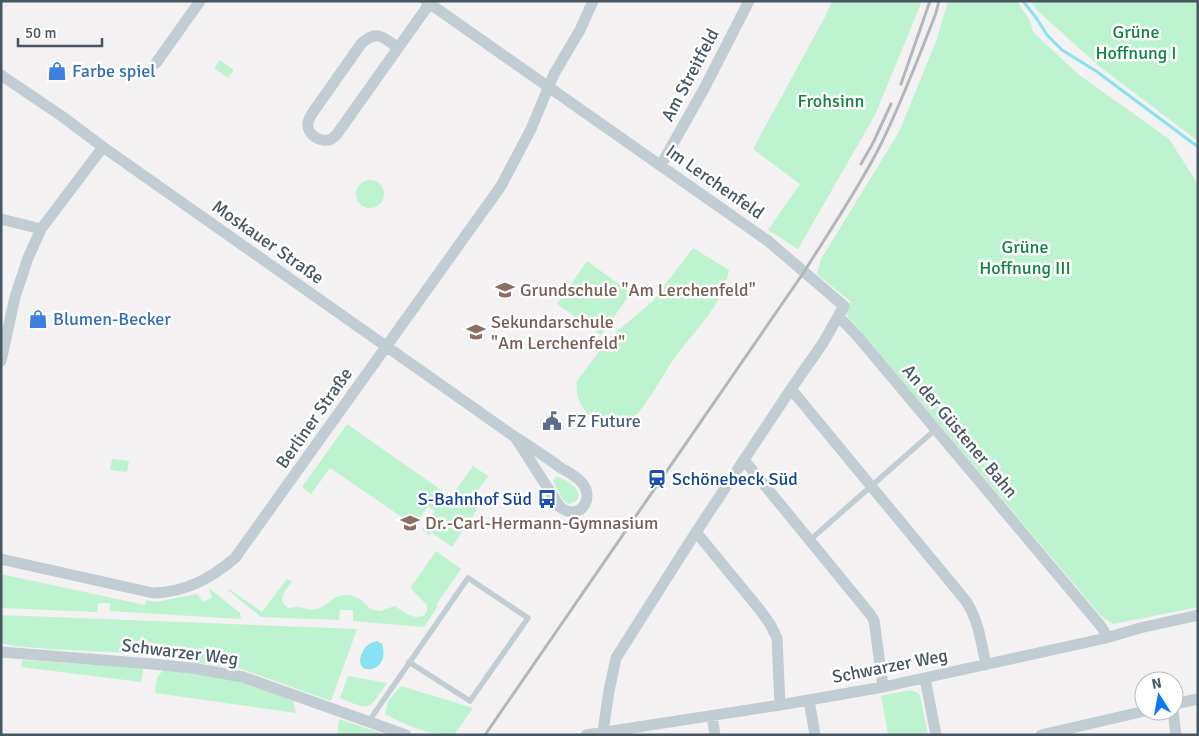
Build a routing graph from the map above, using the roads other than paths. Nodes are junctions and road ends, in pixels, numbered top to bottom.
1 (200, 1) edge
2 (593, 1) edge
3 (749, 1) edge
4 (433, 3) edge
5 (398, 48) junction
6 (156, 63) dead end
7 (1, 75) edge
8 (549, 87) junction
9 (103, 147) junction
10 (661, 165) junction
11 (1, 219) edge
12 (41, 229) junction
13 (838, 317) junction
14 (385, 346) junction
15 (1, 361) edge
16 (791, 389) junction
17 (936, 429) junction
18 (515, 437) junction
19 (744, 460) junction
20 (871, 486) junction
21 (696, 532) junction
22 (810, 540) junction
23 (1, 559) edge
24 (1198, 615) edge
25 (1106, 638) junction
26 (1, 652) edge
27 (409, 662) junction
28 (986, 665) junction
29 (925, 678) junction
30 (883, 687) junction
31 (1198, 698) edge
32 (809, 700) junction
33 (1184, 702) edge
34 (780, 705) junction
35 (1134, 714) edge
36 (712, 716) junction
37 (369, 721) junction
38 (1174, 721) edge
39 (603, 732) junction
40 (406, 735) edge
41 (586, 735) edge
42 (715, 735) edge
43 (815, 735) edge
44 (936, 735) edge
45 (1041, 735) edge
46 (1176, 735) edge

1 - 6 street
2 - 8 street, Berliner Straße
3 - 10 street, Am Streitfeld
4 - 5 street
4 - 8 street, Im Lerchenfeld
5 - 5 street
7 - 9 street, Moskauer Straße
8 - 10 street, Im Lerchenfeld
8 - 14 street, Berliner Straße
9 - 12 street
9 - 14 street, Moskauer Straße
10 - 13 street, Im Lerchenfeld
11 - 12 street
12 - 15 street
13 - 16 street
13 - 17 street, An der Güstener Bahn
14 - 18 street, Moskauer Straße
14 - 23 street, Berliner Straße
16 - 19 street
16 - 20 street
17 - 20 lane
17 - 25 street, An der Güstener Bahn
18 - 18 street, Moskauer Straße
19 - 21 street
19 - 22 street
20 - 22 lane
20 - 28 street
21 - 34 street
21 - 39 street
22 - 30 street
24 - 25 street, Schwarzer Weg
25 - 28 street, Schwarzer Weg
26 - 37 street, Schwarzer Weg
27 - 27 lane
27 - 37 lane
28 - 29 street, Schwarzer Weg
29 - 30 street, Schwarzer Weg
29 - 44 street
30 - 32 street, Schwarzer Weg
31 - 33 street
32 - 34 street, Schwarzer Weg
32 - 43 street
34 - 36 street, Schwarzer Weg
35 - 45 street
36 - 39 street, Schwarzer Weg
36 - 42 street
37 - 40 street, Schwarzer Weg
38 - 46 street
39 - 41 street, Schwarzer Weg

